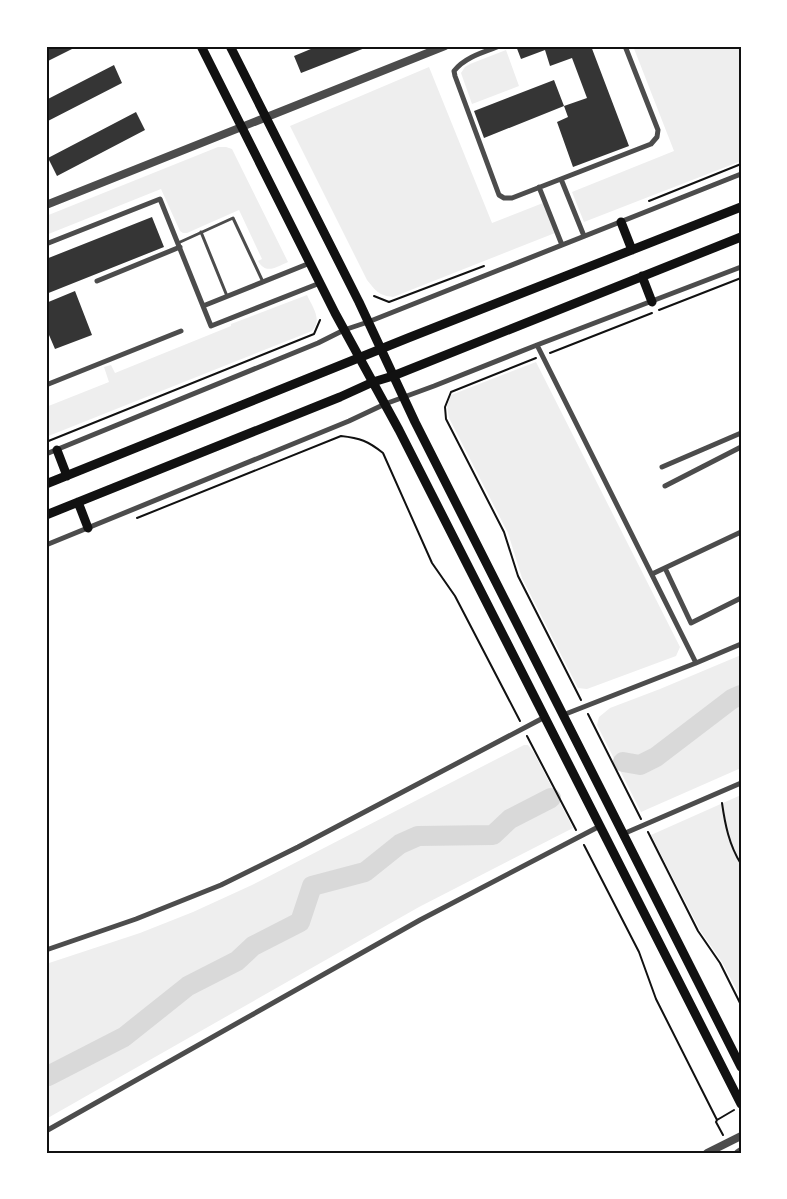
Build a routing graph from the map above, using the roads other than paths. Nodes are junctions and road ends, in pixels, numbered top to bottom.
1 (201, 46) edge
2 (230, 46) edge
3 (445, 46) edge
4 (500, 46) edge
5 (625, 46) edge
6 (266, 118) junction
7 (242, 128) junction
8 (741, 174) edge
9 (561, 179) junction
10 (540, 187) junction
11 (46, 205) edge
12 (741, 207) edge
13 (621, 222) junction
14 (201, 232) junction
15 (584, 236) junction
16 (741, 236) edge
17 (46, 244) edge
18 (179, 245) junction
19 (562, 245) junction
20 (632, 250) junction
21 (310, 262) junction
22 (741, 267) edge
23 (642, 276) junction
24 (96, 281) dead end
25 (263, 282) junction
26 (320, 283) junction
27 (227, 297) junction
28 (652, 302) junction
29 (203, 306) junction
30 (368, 322) junction
31 (344, 330) junction
32 (181, 331) dead end
33 (536, 344) junction
34 (381, 349) junction
35 (360, 358) junction
36 (393, 376) junction
37 (373, 382) junction
38 (46, 385) edge
39 (404, 398) junction
40 (385, 404) junction
41 (741, 433) edge
42 (741, 447) edge
43 (57, 450) junction
44 (46, 454) edge
45 (662, 467) dead end
46 (67, 476) junction
47 (46, 484) edge
48 (666, 486) dead end
49 (78, 502) junction
50 (46, 515) edge
51 (88, 528) junction
52 (741, 532) edge
53 (46, 544) edge
54 (665, 568) junction
55 (652, 574) junction
56 (741, 598) edge
57 (741, 644) edge
58 (696, 663) junction
59 (563, 715) junction
60 (545, 717) junction
61 (741, 783) edge
62 (600, 826) junction
63 (623, 834) junction
64 (46, 950) edge
65 (741, 1067) edge
66 (741, 1105) edge
67 (46, 1131) edge
68 (741, 1136) edge
69 (707, 1153) edge

1 - 7 main road
2 - 6 main road
3 - 6 street
4 - 10 street
5 - 9 street
6 - 7 street
6 - 30 main road
7 - 11 street
7 - 21 main road
8 - 13 street
9 - 10 street
9 - 15 street
10 - 19 street
12 - 20 main road
13 - 15 street
13 - 20 main road
14 - 18 lane
14 - 25 lane
14 - 27 lane
15 - 19 street
16 - 23 main road
17 - 18 street
18 - 24 street
18 - 29 street
19 - 30 street
20 - 34 main road
21 - 25 street
21 - 26 main road
22 - 28 street
23 - 28 main road
23 - 36 main road
25 - 27 street
26 - 29 street
26 - 31 main road
27 - 29 street
28 - 33 street
30 - 31 street
30 - 34 main road
31 - 35 main road
31 - 43 street
32 - 38 street
33 - 39 street
33 - 55 street
34 - 35 main road
34 - 36 main road
35 - 37 main road
35 - 46 main road
36 - 37 main road
36 - 39 main road
37 - 40 main road
37 - 49 main road
39 - 40 street
39 - 59 main road
40 - 51 street
40 - 60 main road
41 - 45 street
42 - 48 street
43 - 44 street
43 - 46 main road
46 - 47 main road
49 - 50 main road
49 - 51 main road
51 - 53 street
52 - 54 street
54 - 55 street
54 - 56 street
55 - 58 street
57 - 58 street
58 - 59 street
59 - 63 main road
60 - 62 main road
60 - 64 street
61 - 63 street
62 - 66 main road
62 - 67 street
63 - 65 main road
68 - 69 street

